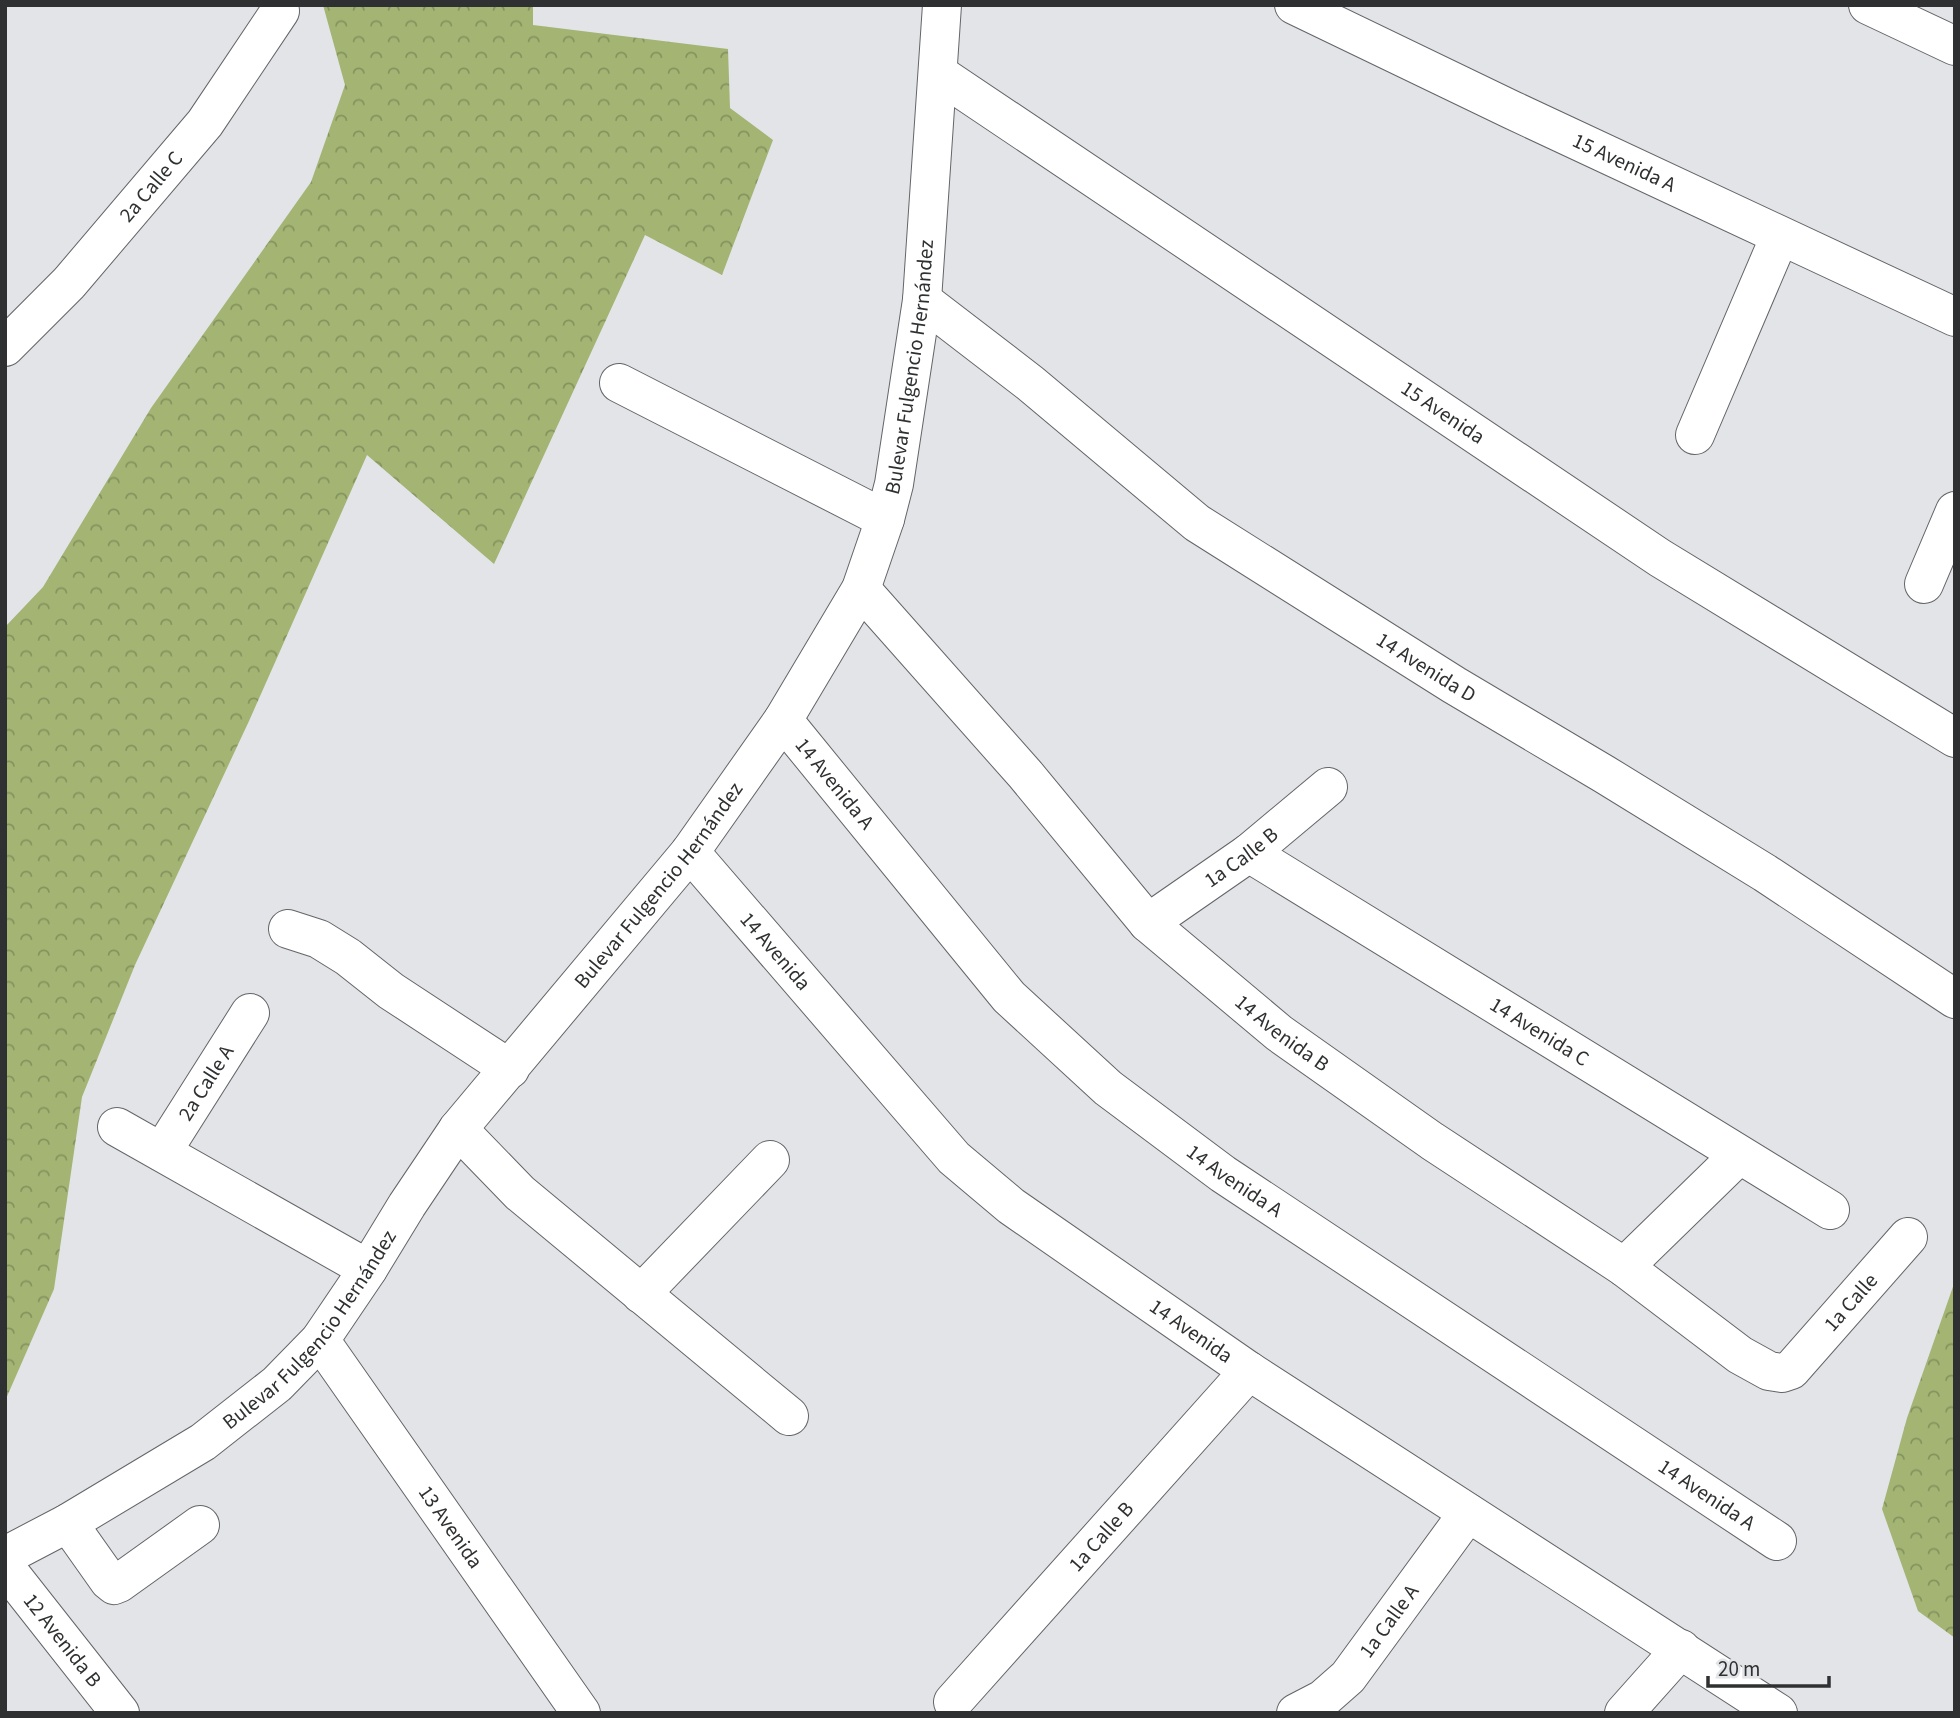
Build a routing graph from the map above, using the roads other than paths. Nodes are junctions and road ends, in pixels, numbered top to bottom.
1 (942, 5) edge
2 (1294, 5) edge
3 (1868, 5) edge
4 (280, 11) dead end
5 (1955, 46) edge
6 (939, 74) junction
7 (1780, 236) junction
8 (922, 300) junction
9 (1955, 317) edge
10 (5, 347) edge
11 (619, 383) dead end
12 (1695, 435) dead end
13 (1955, 511) edge
14 (884, 519) junction
15 (1924, 584) dead end
16 (861, 589) junction
17 (782, 720) junction
18 (1955, 738) edge
19 (1328, 787) dead end
20 (690, 852) junction
21 (1249, 853) junction
22 (1148, 923) junction
23 (288, 929) dead end
24 (1955, 999) edge
25 (250, 1013) dead end
26 (510, 1069) junction
27 (117, 1127) dead end
28 (458, 1129) junction
29 (162, 1152) junction
30 (1739, 1155) junction
31 (770, 1160) dead end
32 (1830, 1210) dead end
33 (1908, 1237) dead end
34 (1624, 1268) junction
35 (368, 1269) junction
36 (641, 1294) junction
37 (320, 1340) junction
38 (1791, 1370) joint
39 (1250, 1371) junction
40 (789, 1416) dead end
41 (1468, 1513) junction
42 (68, 1523) junction
43 (200, 1525) dead end
44 (1777, 1541) dead end
45 (5, 1556) edge
46 (5, 1567) edge
47 (1681, 1649) junction
48 (953, 1702) dead end
49 (1314, 1708) edge
50 (120, 1713) edge
51 (581, 1713) edge
52 (1624, 1713) edge
53 (1778, 1713) edge

1 - 6 street, Bulevar Fulgencio Hernández
2 - 7 street, 15 Avenida A
3 - 5 street
4 - 10 street, 2a Calle C
6 - 8 street, Bulevar Fulgencio Hernández
6 - 18 street, 15 Avenida
7 - 9 street, 15 Avenida A
7 - 12 street
8 - 14 street, Bulevar Fulgencio Hernández
8 - 24 street, 14 Avenida D
11 - 14 street
13 - 15 street
14 - 16 street, Bulevar Fulgencio Hernández
16 - 17 street, Bulevar Fulgencio Hernández
16 - 22 street, 14 Avenida B
17 - 20 street, Bulevar Fulgencio Hernández
17 - 44 street, 14 Avenida A
19 - 21 street, 1a Calle B
20 - 26 street, Bulevar Fulgencio Hernández
20 - 39 street, 14 Avenida
21 - 22 street, 1a Calle B
21 - 30 street, 14 Avenida C
22 - 34 street, 14 Avenida B
23 - 26 street
25 - 29 street, 2a Calle A
26 - 28 street, Bulevar Fulgencio Hernández
27 - 29 street
28 - 35 street, Bulevar Fulgencio Hernández
28 - 36 street
29 - 35 street
30 - 32 street, 14 Avenida C
30 - 34 street
31 - 36 street
33 - 38 street, 1a Calle
34 - 38 street, 14 Avenida B
35 - 37 street, Bulevar Fulgencio Hernández
36 - 40 street
37 - 42 street, Bulevar Fulgencio Hernández
37 - 51 street, 13 Avenida
39 - 41 street, 14 Avenida
39 - 48 street, 1a Calle B
41 - 47 street, 14 Avenida
41 - 49 street, 1a Calle A
42 - 43 street
42 - 45 street, Bulevar Fulgencio Hernández
46 - 50 street, 12 Avenida B
47 - 52 street
47 - 53 street, 14 Avenida

